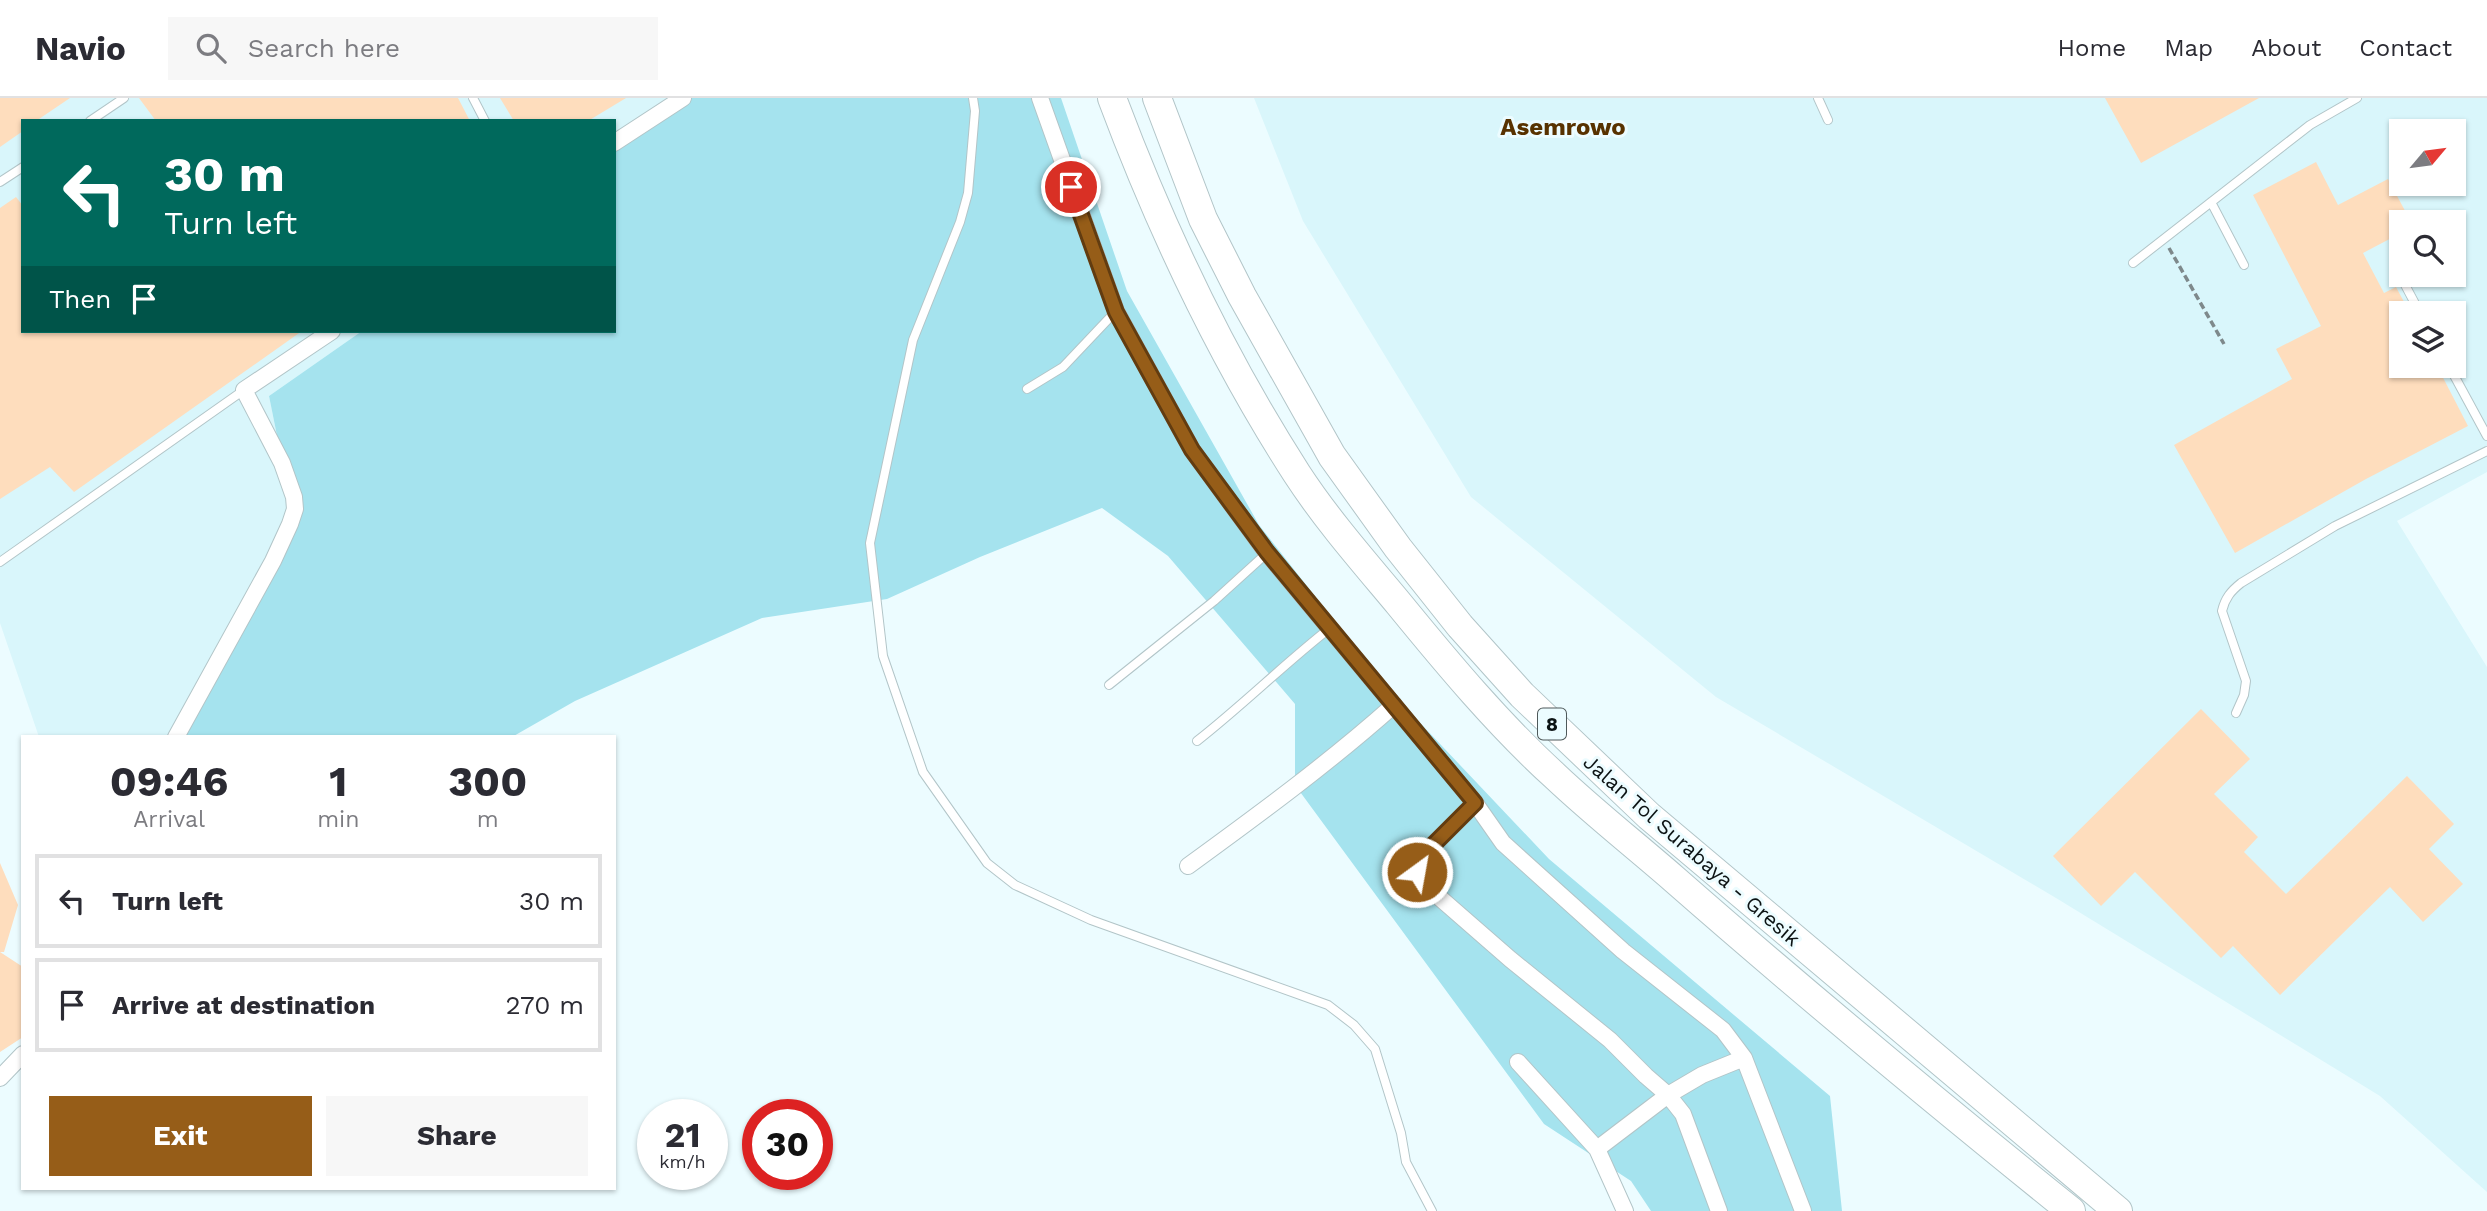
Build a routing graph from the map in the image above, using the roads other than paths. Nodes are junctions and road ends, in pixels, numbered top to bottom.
1 (124, 98) edge
2 (473, 98) edge
3 (683, 98) edge
4 (973, 98) edge
5 (1040, 98) edge
6 (1112, 98) edge
7 (1157, 98) edge
8 (1818, 98) edge
9 (2357, 98) edge
10 (93, 119) edge
11 (484, 119) edge
12 (1828, 120) dead end
13 (616, 143) edge
14 (21, 168) edge
15 (0, 182) edge
16 (2211, 202) junction
17 (2133, 263) dead end
18 (2244, 265) dead end
19 (1116, 312) junction
20 (329, 333) edge
21 (2456, 378) edge
22 (1027, 389) dead end
23 (244, 390) junction
24 (2487, 436) edge
25 (2487, 451) edge
26 (1267, 552) junction
27 (0, 562) edge
28 (1330, 628) junction
29 (1109, 685) dead end
30 (1394, 705) junction
31 (2236, 713) dead end
32 (177, 735) edge
33 (1197, 741) dead end
34 (1475, 803) junction
35 (1188, 866) dead end
36 (21, 1056) edge
37 (1744, 1058) junction
38 (1518, 1062) dead end
39 (0, 1078) edge
40 (1668, 1095) junction
41 (1597, 1149) junction
42 (1432, 1211) edge
43 (1625, 1211) edge
44 (1719, 1211) edge
45 (1803, 1211) edge
46 (2071, 1211) edge
47 (2118, 1211) edge

1 - 10 lane
2 - 11 lane
3 - 13 street
4 - 42 lane
5 - 19 street
6 - 46 highway, Jalan Tol Surabaya - Gresik / 8
7 - 47 highway, Jalan Tol Surabaya - Gresik / 8
8 - 12 lane
9 - 16 lane
14 - 15 lane
16 - 17 lane
16 - 18 lane
19 - 22 lane
19 - 26 street
20 - 23 street
21 - 24 lane
23 - 27 lane
23 - 32 street
25 - 31 lane
26 - 28 street
26 - 29 lane
28 - 30 street
28 - 33 lane
30 - 34 street
30 - 35 street
34 - 37 street
34 - 40 street
36 - 39 street
37 - 40 street
37 - 45 street
38 - 41 street
40 - 41 street
40 - 44 street
41 - 43 street

